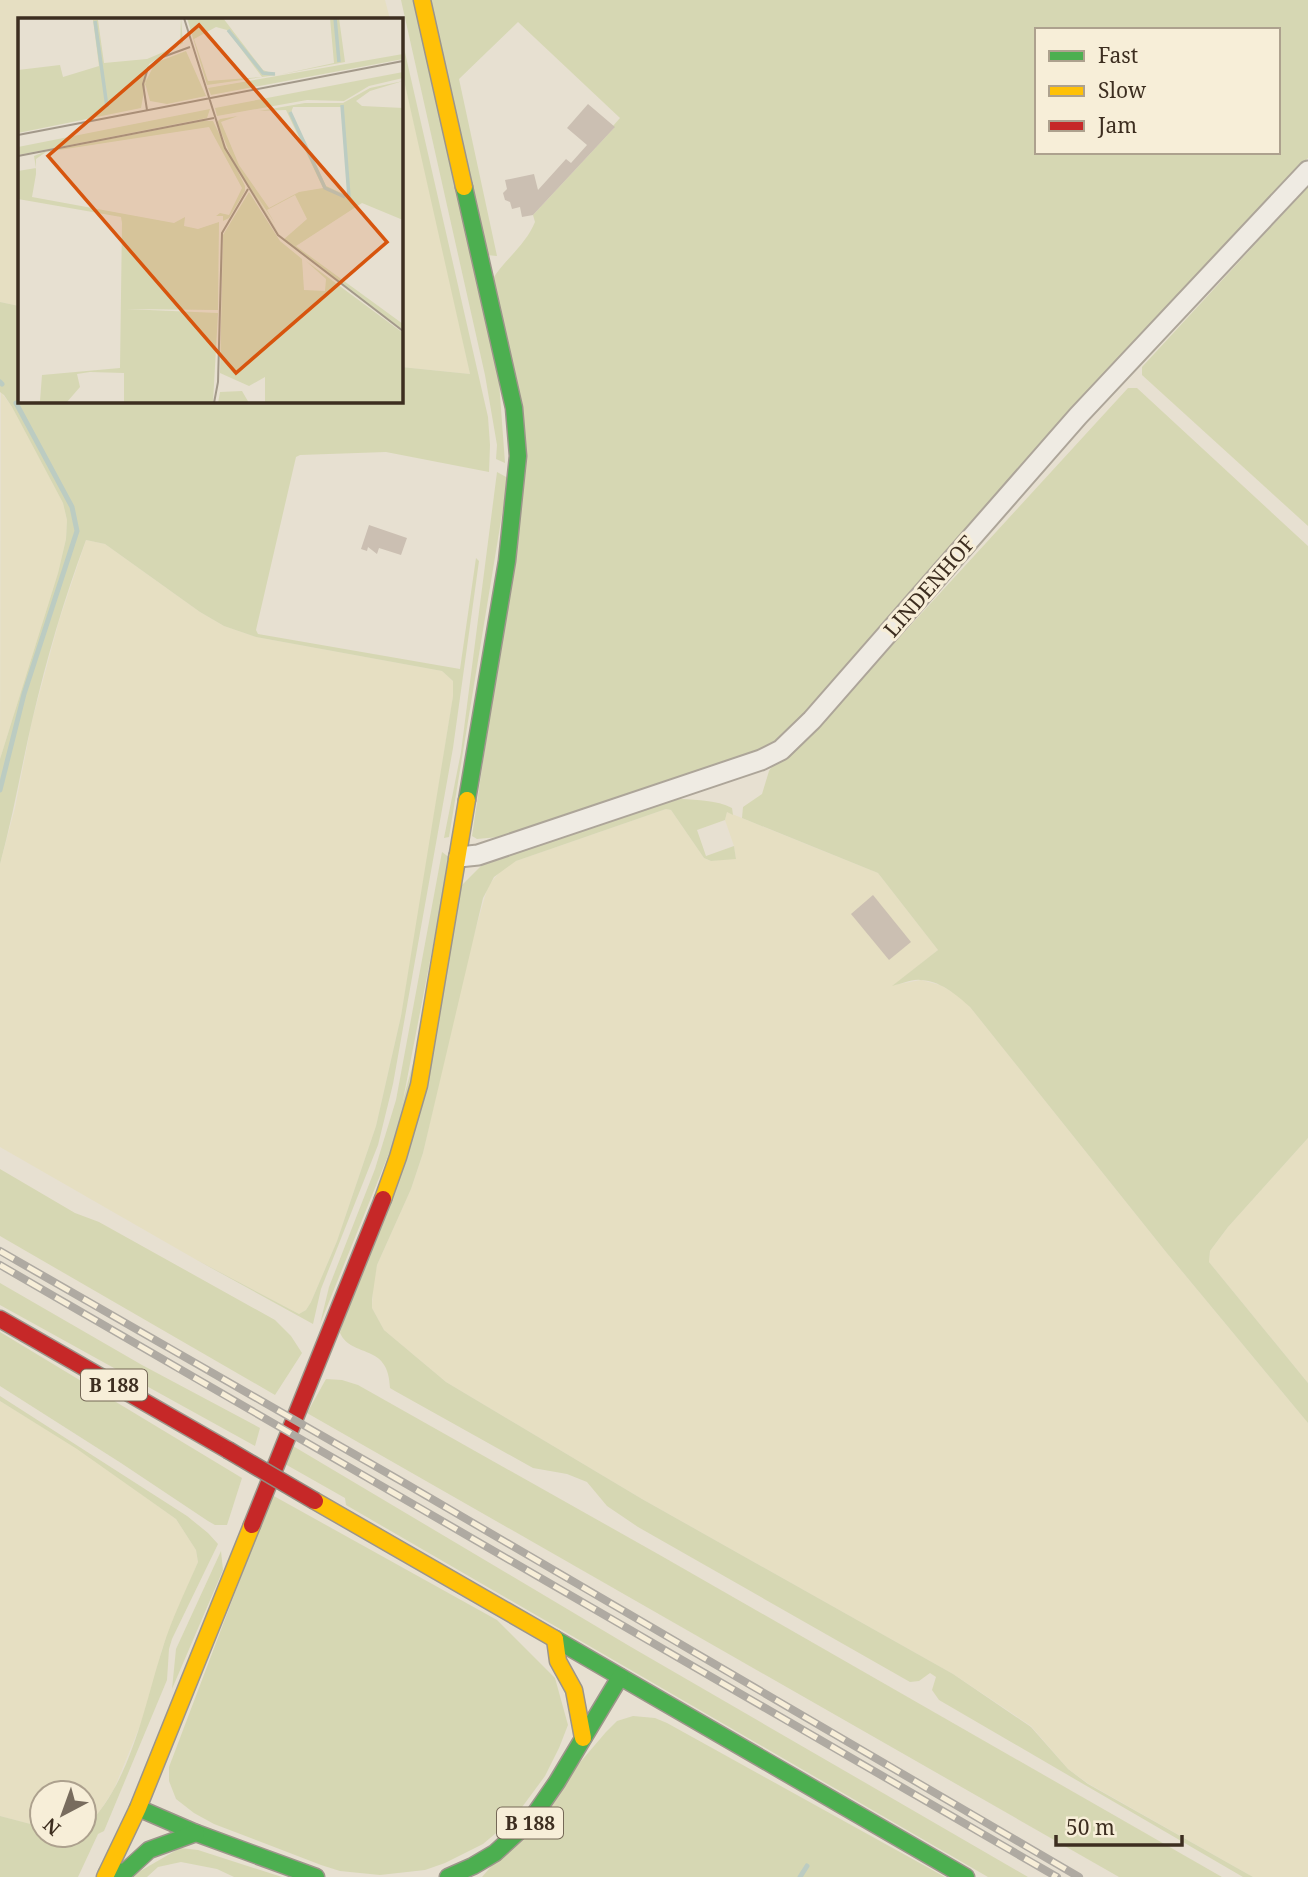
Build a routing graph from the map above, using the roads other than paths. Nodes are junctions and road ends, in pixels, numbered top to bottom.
1 (422, 0) edge
2 (1308, 171) edge
3 (458, 857) junction
4 (0, 1319) edge
5 (555, 1639) junction
6 (620, 1677) junction
7 (583, 1738) junction
8 (138, 1808) junction
9 (196, 1833) junction
10 (106, 1875) edge
11 (316, 1877) edge
12 (448, 1877) edge
13 (966, 1877) edge

1 - 3 main road
2 - 3 street, LINDENHOF
3 - 8 main road
4 - 5 main road, B 188, bridge
5 - 6 main road, B 188
5 - 7 main road
6 - 7 main road, B 188
6 - 13 main road, B 188
7 - 12 main road, B 188
8 - 9 main road
8 - 10 main road
9 - 10 main road
9 - 11 main road

